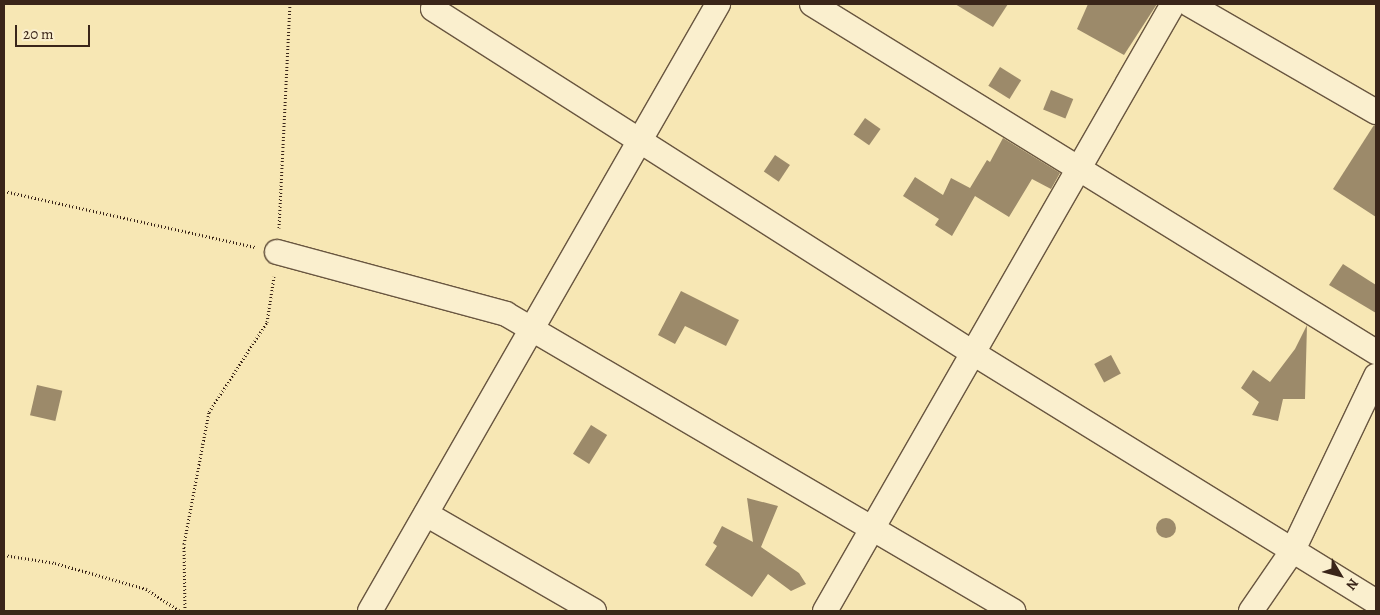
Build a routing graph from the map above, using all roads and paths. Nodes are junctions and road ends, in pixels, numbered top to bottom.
1 (290, 4) edge
2 (718, 4) edge
3 (812, 4) edge
4 (1173, 4) edge
5 (1189, 4) edge
6 (433, 8) dead end
7 (1376, 112) edge
8 (642, 140) junction
9 (1078, 170) junction
10 (4, 191) edge
11 (277, 252) junction
12 (533, 328) junction
13 (1376, 352) edge
14 (973, 353) junction
15 (1376, 376) edge
16 (426, 514) junction
17 (874, 527) junction
18 (1293, 550) junction
19 (4, 555) edge
20 (1376, 602) edge
21 (180, 611) edge
22 (184, 611) edge
23 (370, 611) edge
24 (594, 611) edge
25 (825, 611) edge
26 (1012, 611) edge
27 (1251, 611) edge

1 - 11 path
2 - 8 street
3 - 9 street
4 - 9 street
5 - 7 street
6 - 8 street
8 - 12 street
8 - 14 street
9 - 13 street
9 - 14 street
10 - 11 path
11 - 12 street
11 - 22 path
12 - 16 street
12 - 17 street
14 - 17 street
14 - 18 street
15 - 18 street
16 - 23 street
16 - 24 street
17 - 25 street
17 - 26 street
18 - 20 street
18 - 27 street
19 - 21 path

